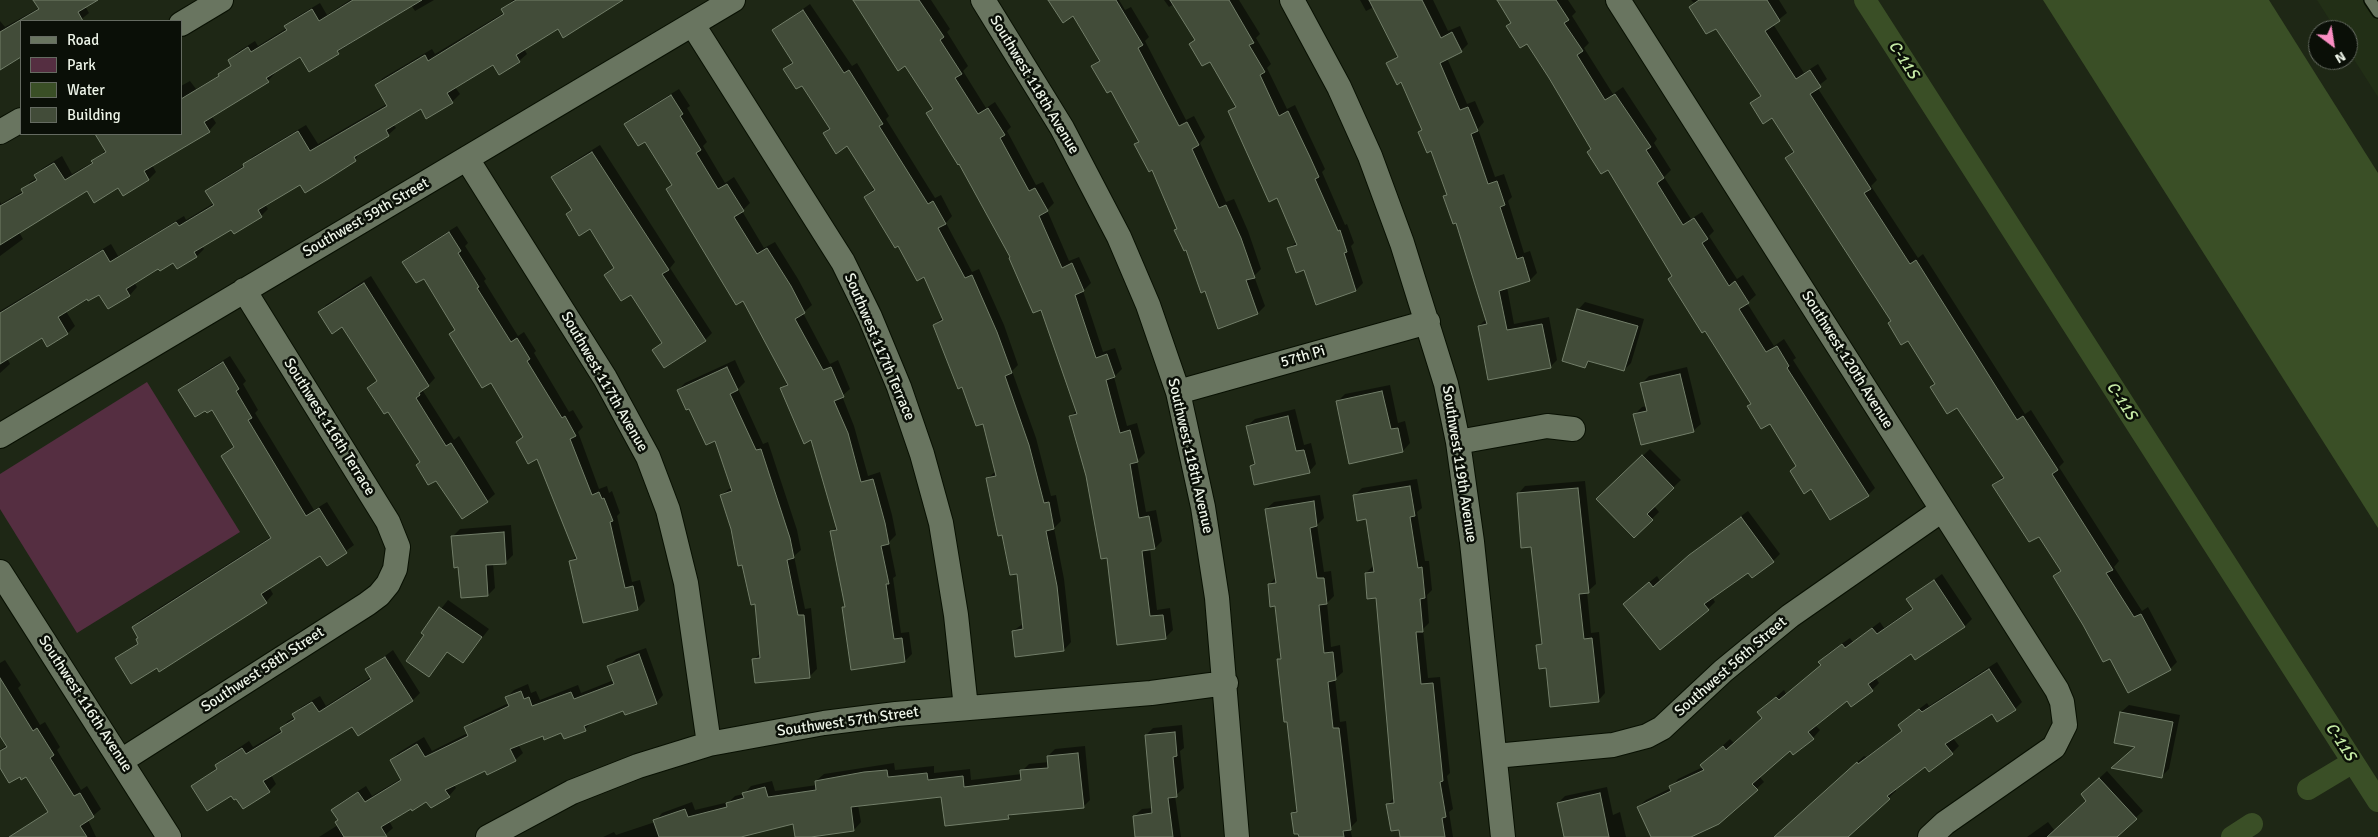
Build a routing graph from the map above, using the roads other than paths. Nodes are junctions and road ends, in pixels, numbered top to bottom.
1 (221, 0) edge
2 (733, 0) edge
3 (983, 0) edge
4 (1292, 0) edge
5 (1618, 0) edge
6 (2370, 0) edge
7 (2378, 12) edge
8 (182, 23) edge
9 (693, 25) junction
10 (20, 121) edge
11 (0, 132) edge
12 (467, 159) junction
13 (244, 290) junction
14 (1428, 322) junction
15 (1178, 392) junction
16 (1573, 429) dead end
17 (0, 436) edge
18 (1458, 442) junction
19 (1942, 510) junction
20 (395, 569) joint
21 (0, 572) edge
22 (1226, 683) junction
23 (966, 708) junction
24 (709, 744) junction
25 (1495, 756) junction
26 (121, 761) junction
27 (169, 837) edge
28 (488, 837) edge
29 (1237, 837) edge
30 (1503, 837) edge
31 (1930, 837) edge

1 - 8 street
2 - 9 street, Southwest 59th Street
3 - 15 street, Southwest 118th Avenue
4 - 14 street, Southwest 119th Avenue
5 - 19 street, Southwest 120th Avenue
6 - 7 lane
9 - 12 street, Southwest 59th Street
9 - 23 street, Southwest 117th Terrace
10 - 11 street
12 - 13 street, Southwest 59th Street
12 - 24 street, Southwest 117th Avenue
13 - 17 street, Southwest 59th Street
13 - 20 street, Southwest 116th Terrace
14 - 15 street, 57th Pi
14 - 18 street, Southwest 119th Avenue
15 - 22 street, Southwest 118th Avenue
16 - 18 street
18 - 25 street, Southwest 119th Avenue
19 - 25 street, Southwest 56th Street
19 - 31 street, Southwest 120th Avenue
20 - 26 street, Southwest 58th Street
21 - 26 street, Southwest 116th Avenue
22 - 23 street, Southwest 57th Street
22 - 29 street, Southwest 118th Avenue
23 - 24 street, Southwest 57th Street
24 - 28 street, Southwest 57th Street
25 - 30 street, Southwest 119th Avenue
26 - 27 street, Southwest 116th Avenue

